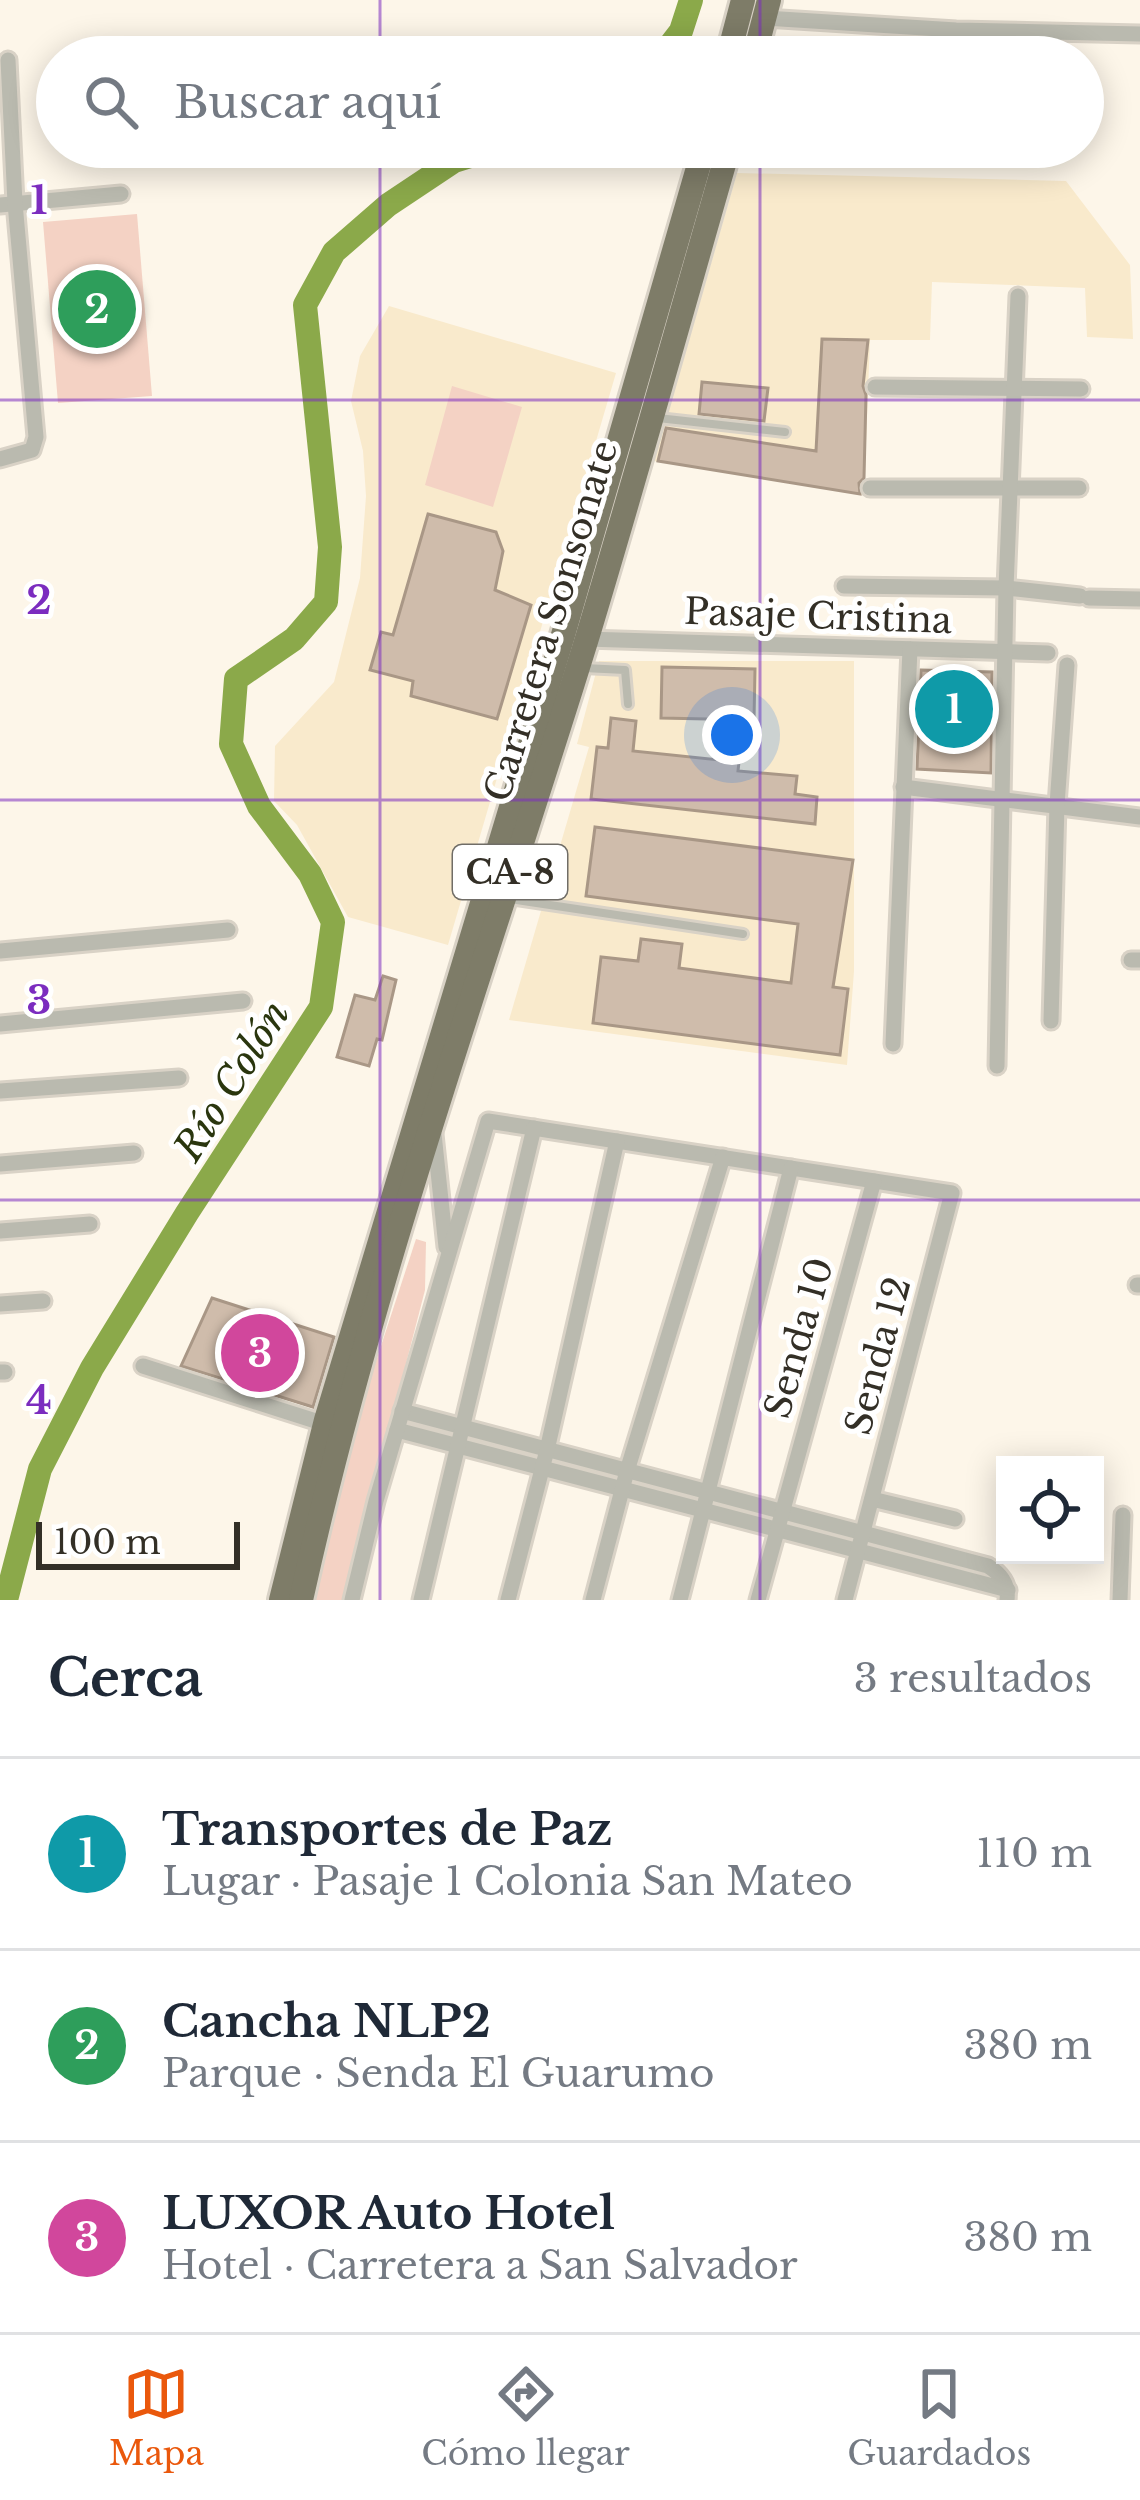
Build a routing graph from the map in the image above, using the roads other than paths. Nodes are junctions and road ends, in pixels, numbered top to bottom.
1 (742, 0) edge
2 (767, 9) edge
3 (1140, 34) edge
4 (733, 36) edge
5 (8, 60) dead end
6 (697, 168) edge
7 (723, 168) edge
8 (121, 194) dead end
9 (8, 204) edge
10 (1018, 296) dead end
11 (875, 387) dead end
12 (1016, 388) junction
13 (1081, 389) dead end
14 (651, 417) junction
15 (784, 432) dead end
16 (0, 458) edge
17 (870, 488) dead end
18 (1011, 488) junction
19 (1079, 488) dead end
20 (844, 586) dead end
21 (1006, 588) junction
22 (1140, 599) edge
23 (586, 639) junction
24 (910, 649) junction
25 (1005, 653) junction
26 (1048, 653) dead end
27 (1067, 665) dead end
28 (576, 668) junction
29 (628, 704) dead end
30 (903, 787) junction
31 (1001, 797) junction
32 (1057, 805) junction
33 (1140, 817) edge
34 (502, 898) junction
35 (228, 930) dead end
36 (743, 934) dead end
37 (0, 951) edge
38 (243, 1001) dead end
39 (1052, 1021) dead end
40 (0, 1024) edge
41 (893, 1044) dead end
42 (997, 1066) dead end
43 (179, 1078) dead end
44 (0, 1090) edge
45 (433, 1120) junction
46 (534, 1128) junction
47 (617, 1141) junction
48 (134, 1153) dead end
49 (723, 1157) junction
50 (0, 1164) edge
51 (791, 1168) junction
52 (874, 1181) junction
53 (90, 1224) dead end
54 (0, 1231) edge
55 (447, 1262) junction
56 (43, 1301) dead end
57 (0, 1304) edge
58 (143, 1366) dead end
59 (402, 1411) junction
60 (325, 1424) junction
61 (462, 1428) junction
62 (397, 1430) junction
63 (459, 1446) junction
64 (547, 1450) junction
65 (543, 1468) junction
66 (625, 1480) junction
67 (872, 1499) junction
68 (705, 1503) junction
69 (1124, 1515) dead end
70 (780, 1519) junction
71 (955, 1519) dead end
72 (860, 1542) junction
73 (1007, 1595) edge
74 (281, 1600) edge
75 (301, 1600) edge
76 (352, 1600) edge
77 (421, 1600) edge
78 (508, 1600) edge
79 (592, 1600) edge
80 (680, 1600) edge
81 (758, 1600) edge
82 (845, 1600) edge
83 (1120, 1600) edge

1 - 4 highway
2 - 3 street
5 - 9 street
6 - 60 highway, CA-8
7 - 14 highway, Carretera Sonsonate / CA-8
8 - 9 street
9 - 16 street
10 - 12 street
11 - 12 street
12 - 13 street
12 - 18 street
14 - 15 lane
14 - 23 highway, Carretera Sonsonate / CA-8
17 - 18 street
18 - 19 street
18 - 21 street
20 - 21 street
21 - 22 street
21 - 25 street
23 - 24 street, Pasaje Cristina
23 - 28 highway, Carretera Sonsonate / CA-8
24 - 25 street, Pasaje Cristina
24 - 30 street
25 - 26 street, Pasaje Cristina
25 - 31 street
27 - 32 street
28 - 29 lane
28 - 34 highway, Carretera Sonsonate / CA-8
30 - 31 street
30 - 41 street
31 - 32 street
31 - 42 street
32 - 33 street
32 - 39 street
34 - 36 lane
34 - 45 highway, Carretera Sonsonate / CA-8
35 - 37 street
38 - 40 street
43 - 44 street
45 - 55 street
45 - 75 highway, Carretera Sonsonate / CA-8
46 - 47 street
46 - 55 street
46 - 61 street
47 - 49 street
47 - 64 street
48 - 50 street
49 - 51 street
49 - 66 street
51 - 52 street
51 - 68 street
52 - 67 street, Senda 12
52 - 70 street, Senda 10
53 - 54 street
55 - 59 street
56 - 57 street
58 - 60 street
59 - 61 street
59 - 62 street
60 - 74 highway, CA-8
61 - 63 street
61 - 64 street
62 - 63 street
62 - 76 street
63 - 65 street
63 - 77 street
64 - 65 street
64 - 66 street
65 - 66 street
65 - 78 street
66 - 68 street
66 - 79 street
67 - 71 street
67 - 72 street, Senda 12
68 - 70 street
68 - 80 street
69 - 83 street
70 - 72 street
70 - 81 street, Senda 10
72 - 73 street
72 - 82 street, Senda 12

